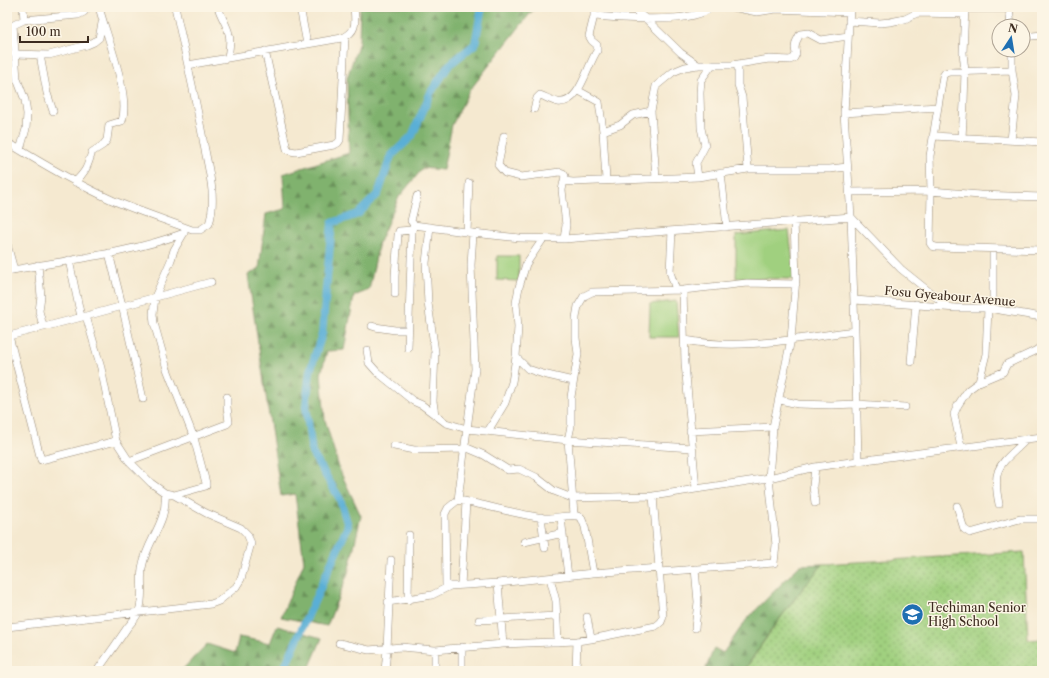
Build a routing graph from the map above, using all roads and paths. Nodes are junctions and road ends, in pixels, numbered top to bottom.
1 (23, 7) edge
2 (88, 7) edge
3 (99, 7) edge
4 (174, 7) edge
5 (218, 7) edge
6 (300, 7) edge
7 (354, 7) edge
8 (594, 7) edge
9 (631, 7) edge
10 (711, 7) edge
11 (732, 7) edge
12 (1009, 8) edge
13 (850, 10) edge
14 (965, 10) edge
15 (594, 16) junction
16 (102, 18) junction
17 (1010, 18) edge
18 (646, 19) junction
19 (24, 20) junction
20 (849, 21) junction
21 (10, 27) edge
22 (1042, 35) edge
23 (848, 36) junction
24 (1031, 36) edge
25 (345, 37) junction
26 (307, 44) junction
27 (265, 51) junction
28 (14, 54) junction
29 (40, 55) junction
30 (228, 58) junction
31 (688, 58) junction
32 (1012, 58) edge
33 (188, 64) junction
34 (738, 64) junction
35 (698, 65) junction
36 (712, 65) junction
37 (685, 67) junction
38 (1012, 70) junction
39 (965, 71) junction
40 (579, 90) junction
41 (938, 108) junction
42 (534, 109) dead end
43 (53, 111) dead end
44 (651, 111) junction
45 (844, 113) junction
46 (603, 131) junction
47 (504, 136) dead end
48 (933, 136) junction
49 (962, 137) junction
50 (1011, 140) junction
51 (7, 142) edge
52 (1042, 142) edge
53 (20, 150) junction
54 (847, 167) junction
55 (748, 169) junction
56 (721, 173) junction
57 (698, 177) junction
58 (656, 178) junction
59 (606, 180) junction
60 (564, 181) junction
61 (75, 182) junction
62 (469, 183) dead end
63 (931, 191) junction
64 (850, 192) junction
65 (417, 196) dead end
66 (1042, 197) edge
67 (851, 217) junction
68 (794, 221) junction
69 (413, 227) junction
70 (430, 227) junction
71 (727, 227) junction
72 (192, 230) junction
73 (672, 230) junction
74 (184, 233) junction
75 (470, 233) junction
76 (543, 239) junction
77 (564, 239) junction
78 (7, 244) edge
79 (993, 250) junction
80 (1042, 250) edge
81 (109, 253) junction
82 (69, 260) junction
83 (38, 265) junction
84 (10, 270) edge
85 (211, 282) dead end
86 (796, 284) junction
87 (679, 290) junction
88 (395, 294) dead end
89 (155, 296) junction
90 (855, 300) junction
91 (916, 304) junction
92 (122, 305) junction
93 (948, 307) junction
94 (990, 308) junction
95 (84, 316) junction
96 (1042, 317) edge
97 (43, 326) junction
98 (372, 326) dead end
99 (408, 330) junction
100 (855, 331) junction
101 (8, 336) edge
102 (685, 340) junction
103 (791, 340) junction
104 (1042, 346) edge
105 (408, 348) dead end
106 (367, 350) dead end
107 (516, 357) junction
108 (911, 362) dead end
109 (573, 381) junction
110 (979, 382) junction
111 (227, 397) dead end
112 (143, 399) dead end
113 (780, 400) junction
114 (856, 404) junction
115 (904, 408) dead end
116 (435, 415) junction
117 (773, 427) junction
118 (467, 429) junction
119 (488, 431) junction
120 (690, 431) junction
121 (1042, 436) edge
122 (194, 438) junction
123 (1028, 439) junction
124 (568, 440) junction
125 (116, 441) junction
126 (394, 446) dead end
127 (961, 447) junction
128 (465, 448) junction
129 (692, 448) junction
130 (129, 461) junction
131 (858, 461) junction
132 (815, 468) junction
133 (769, 478) junction
134 (696, 489) junction
135 (165, 493) junction
136 (174, 494) junction
137 (653, 496) junction
138 (572, 498) junction
139 (458, 500) junction
140 (466, 502) junction
141 (815, 503) dead end
142 (999, 504) dead end
143 (956, 506) dead end
144 (574, 514) junction
145 (541, 517) junction
146 (561, 518) junction
147 (1042, 519) edge
148 (563, 533) junction
149 (409, 535) dead end
150 (543, 538) junction
151 (524, 542) dead end
152 (544, 548) dead end
153 (391, 560) dead end
154 (659, 570) junction
155 (695, 570) junction
156 (594, 573) junction
157 (568, 576) junction
158 (550, 578) junction
159 (498, 583) junction
160 (461, 585) junction
161 (446, 587) junction
162 (408, 600) junction
163 (388, 602) junction
164 (139, 611) junction
165 (557, 616) junction
166 (587, 617) dead end
167 (501, 618) junction
168 (478, 620) dead end
169 (7, 627) edge
170 (695, 628) dead end
171 (591, 639) junction
172 (577, 641) junction
173 (558, 642) junction
174 (339, 643) dead end
175 (503, 644) junction
176 (462, 647) junction
177 (387, 649) junction
178 (435, 650) junction
179 (97, 671) edge
180 (385, 671) edge
181 (435, 671) edge
182 (462, 671) edge
183 (576, 671) edge

1 - 19 street
2 - 19 street
3 - 16 street
4 - 33 street
5 - 30 street
6 - 26 street
7 - 25 street
8 - 15 street
9 - 18 street
10 - 18 street
11 - 13 street
12 - 14 street
12 - 17 street
13 - 20 street
14 - 20 street
14 - 39 street
15 - 18 street
15 - 40 street
16 - 29 street
16 - 61 street
18 - 31 street
19 - 21 street
20 - 23 street
21 - 28 street
22 - 24 street
23 - 34 street
23 - 45 street
25 - 26 street
25 - 27 street
26 - 27 street
27 - 30 street
28 - 29 street
28 - 53 street
29 - 43 street
30 - 33 street
31 - 35 street
31 - 37 street
32 - 38 street
33 - 72 street
34 - 36 street
34 - 55 street
35 - 36 street
35 - 37 street
36 - 57 street
37 - 44 street
38 - 39 street
38 - 50 street
39 - 41 street
39 - 49 street
40 - 42 street
40 - 46 street
41 - 45 street
41 - 48 street
44 - 46 street
44 - 58 street
45 - 54 street
46 - 59 street
47 - 60 street
48 - 49 street
48 - 63 street
49 - 50 street
50 - 52 street
51 - 53 street
53 - 61 street
54 - 55 street
54 - 64 street
55 - 56 street
56 - 57 street
56 - 71 street
57 - 58 street
58 - 59 street
59 - 60 street
60 - 77 street
61 - 72 street
62 - 75 street
63 - 64 street
63 - 66 street
63 - 79 street
64 - 67 street
65 - 69 street
67 - 68 street
67 - 90 street
67 - 93 street
68 - 71 street
68 - 86 street
69 - 70 street
69 - 88 street
69 - 99 street
70 - 75 street
70 - 116 street
71 - 73 street
72 - 74 street
73 - 77 street
73 - 87 street
74 - 81 street
74 - 89 street
75 - 76 street
75 - 118 street
76 - 77 street
76 - 107 street
78 - 84 street
79 - 80 street
79 - 94 street
81 - 82 street
81 - 92 street
82 - 83 street
82 - 95 street
83 - 84 street
83 - 97 street
85 - 89 street
86 - 87 street
86 - 103 street
87 - 102 street
87 - 109 street
89 - 92 street
89 - 122 street
90 - 91 street, Fosu Gyeabour Avenue
90 - 100 street
91 - 93 street, Fosu Gyeabour Avenue
91 - 108 street
92 - 95 street
92 - 112 street
93 - 94 street, Fosu Gyeabour Avenue
94 - 96 street, Fosu Gyeabour Avenue
94 - 110 street
95 - 97 street
95 - 125 street
97 - 101 street
98 - 99 street
99 - 105 street
100 - 103 street
100 - 114 street
101 - 125 street
102 - 103 street
102 - 120 street
103 - 113 street
104 - 110 street
106 - 116 street
107 - 109 street
107 - 119 street
109 - 124 street
110 - 127 street
111 - 122 street
113 - 114 street
113 - 117 street
114 - 115 street
114 - 131 street
116 - 118 street
117 - 120 street
117 - 133 street
118 - 119 street
118 - 128 street
119 - 124 street
120 - 129 street
121 - 123 street
122 - 130 street
122 - 136 street
123 - 127 street
123 - 142 street
124 - 129 street
124 - 138 street
125 - 130 street
126 - 128 street
127 - 131 street
128 - 138 street
128 - 139 street
129 - 134 street
130 - 135 street
131 - 132 street
132 - 133 street
132 - 141 street
133 - 134 street
133 - 155 street
134 - 137 street
135 - 136 street
135 - 164 street
136 - 164 street
137 - 138 street
137 - 154 street
138 - 144 street
139 - 140 street
139 - 161 street
140 - 145 street
140 - 160 street
143 - 147 street
144 - 146 street
144 - 156 street
145 - 146 street
145 - 150 street
146 - 148 street
148 - 150 street
148 - 157 street
149 - 162 street
150 - 151 street
150 - 152 street
153 - 163 street
154 - 155 street
154 - 156 street
154 - 171 street
155 - 170 street
156 - 157 street
157 - 158 street
158 - 159 street
158 - 165 street
159 - 160 street
159 - 167 street
160 - 161 street
161 - 162 street
162 - 163 street
163 - 177 street
164 - 169 street
164 - 179 street
165 - 167 street
165 - 173 street
166 - 171 street
167 - 168 street
167 - 175 street
171 - 172 street
172 - 173 street
172 - 183 street
173 - 175 street
174 - 177 street
175 - 176 street
176 - 178 street
176 - 182 street
177 - 178 street
177 - 180 street
178 - 181 street

